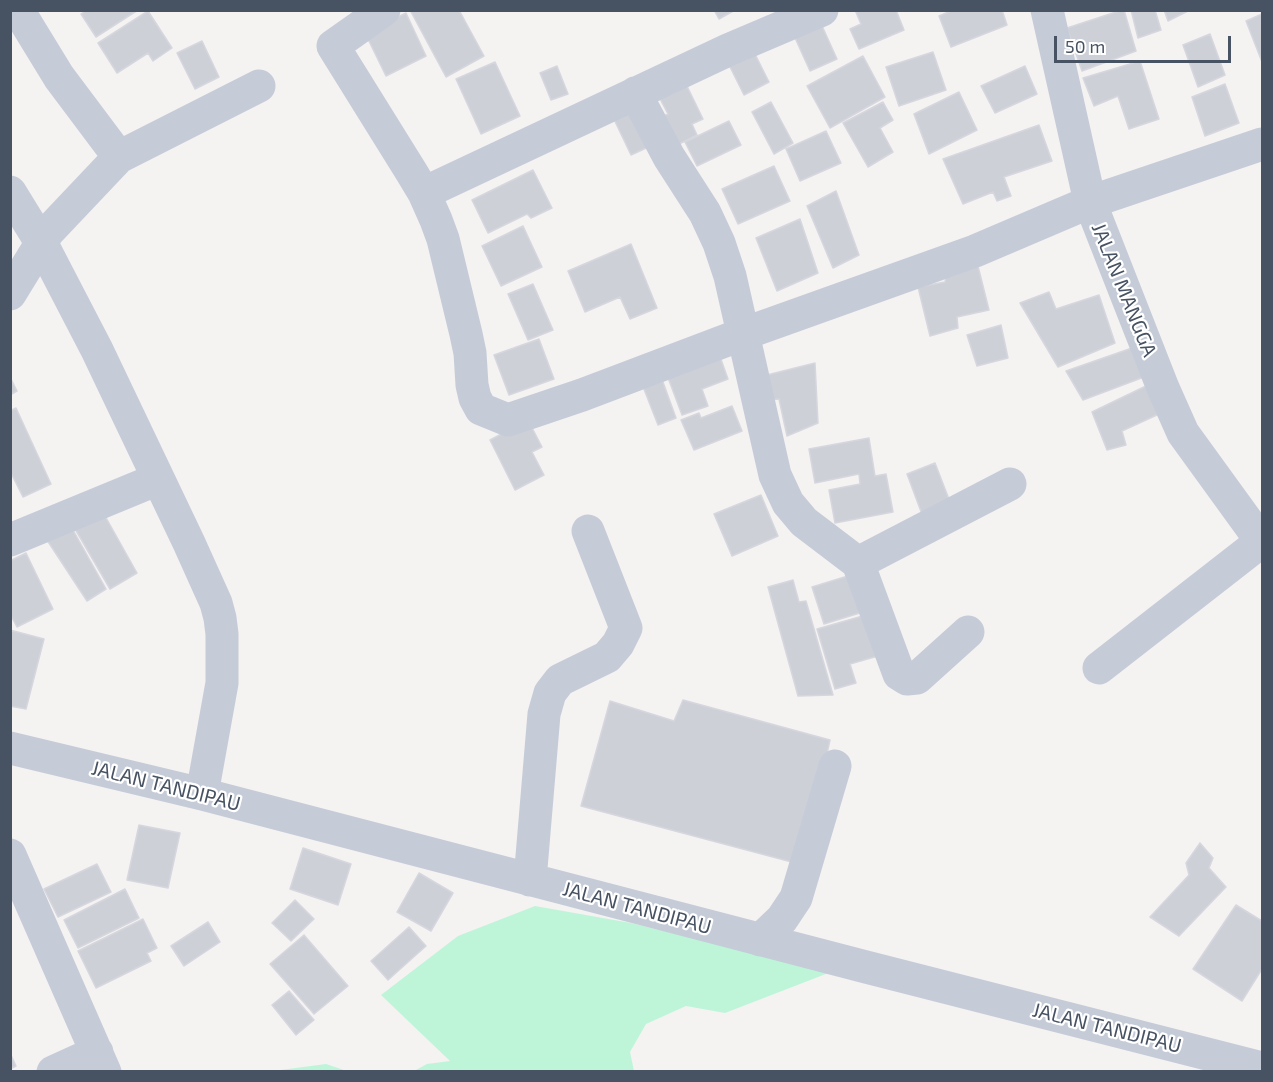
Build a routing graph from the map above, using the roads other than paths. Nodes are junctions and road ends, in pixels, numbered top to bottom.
1 (18, 10) edge
2 (384, 10) edge
3 (822, 10) edge
4 (1047, 10) edge
5 (259, 86) dead end
6 (635, 93) junction
7 (1263, 144) edge
8 (119, 157) junction
9 (10, 192) edge
10 (424, 193) junction
11 (1090, 202) junction
12 (42, 244) junction
13 (10, 294) edge
14 (743, 334) junction
15 (158, 479) junction
16 (1010, 484) dead end
17 (588, 531) dead end
18 (10, 540) edge
19 (1262, 542) edge
20 (858, 563) junction
21 (968, 632) dead end
22 (1099, 668) dead end
23 (10, 748) edge
24 (835, 766) dead end
25 (202, 794) junction
26 (10, 855) edge
27 (530, 880) junction
28 (20, 901) edge
29 (760, 940) junction
30 (101, 1062) edge
31 (1260, 1066) edge
32 (53, 1071) edge

1 - 8 street
2 - 10 street
3 - 6 street
4 - 11 street, JALAN MANGGA
5 - 8 street
6 - 10 street
6 - 14 street
7 - 11 street
8 - 12 street
9 - 12 street
10 - 14 street
11 - 14 street
11 - 19 street, JALAN MANGGA
12 - 13 street
12 - 15 street
14 - 20 street
15 - 18 street
15 - 25 street
16 - 20 street
17 - 27 street
19 - 22 street
20 - 21 street
23 - 25 street, JALAN TANDIPAU
24 - 29 street
25 - 27 street, JALAN TANDIPAU
26 - 28 street
27 - 29 street, JALAN TANDIPAU
28 - 30 street
29 - 31 street, JALAN TANDIPAU
30 - 32 street

